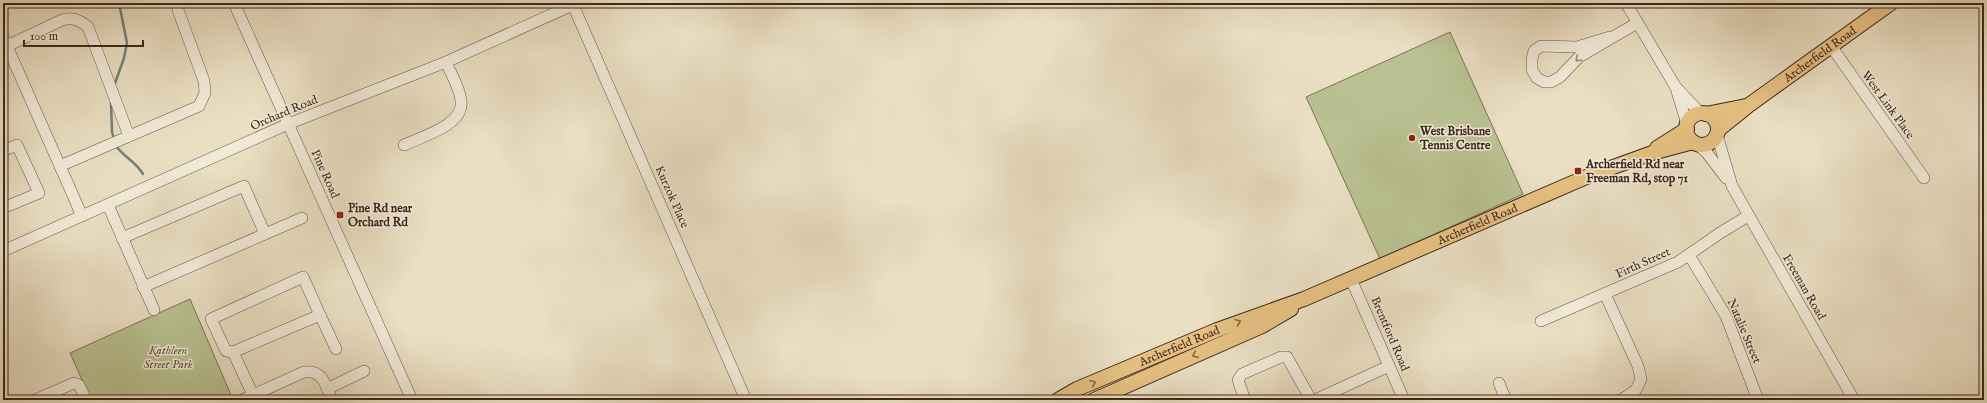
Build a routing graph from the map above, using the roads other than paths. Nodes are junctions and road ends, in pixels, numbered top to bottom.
1 (234, 3) edge
2 (1626, 3) edge
3 (1891, 3) edge
4 (575, 4) edge
5 (178, 10) dead end
6 (1638, 23) junction
7 (1610, 38) junction
8 (5, 41) edge
9 (1831, 46) junction
10 (446, 62) junction
11 (1675, 86) junction
12 (1749, 105) junction
13 (1703, 114) junction
14 (288, 124) junction
15 (1687, 127) junction
16 (1717, 133) junction
17 (129, 136) junction
18 (1695, 143) junction
19 (404, 145) dead end
20 (3, 151) edge
21 (1652, 153) junction
22 (60, 166) junction
23 (1924, 178) dead end
24 (1732, 186) junction
25 (108, 205) junction
26 (3, 208) edge
27 (82, 216) junction
28 (1748, 216) junction
29 (302, 218) dead end
30 (265, 234) junction
31 (122, 238) junction
32 (3, 251) edge
33 (1689, 255) junction
34 (1351, 278) junction
35 (143, 287) junction
36 (1605, 294) junction
37 (1304, 300) junction
38 (154, 310) dead end
39 (320, 314) junction
40 (1541, 321) dead end
41 (336, 349) dead end
42 (233, 352) junction
43 (1389, 366) junction
44 (364, 371) dead end
45 (1499, 383) dead end
46 (327, 389) junction
47 (253, 395) junction
48 (35, 400) edge
49 (86, 400) edge
50 (242, 400) edge
51 (332, 400) edge
52 (412, 400) edge
53 (746, 400) edge
54 (1058, 400) edge
55 (1094, 400) edge
56 (1245, 400) edge
57 (1311, 400) edge
58 (1315, 400) edge
59 (1404, 400) edge
60 (1506, 400) edge
61 (1621, 400) edge
62 (1758, 400) edge
63 (1854, 400) edge

1 - 14 street, Pine Road
2 - 6 street
3 - 9 main road, Archerfield Road
4 - 10 street, Orchard Road
4 - 53 street, Kurzok Place
5 - 17 street
6 - 7 street
6 - 11 street
7 -> 7 street
8 - 17 street
8 - 22 street
9 - 12 main road, Archerfield Road
9 - 23 street, West Link Place
10 - 14 street, Orchard Road
10 - 19 street
11 - 13 street
11 - 15 street
12 - 13 main road, Archerfield Road
12 - 16 main road, Archerfield Road
13 - 15 main road
13 - 16 main road
14 - 25 street, Orchard Road
14 - 52 street, Pine Road
15 - 18 main road
15 - 21 main road, Archerfield Road
16 - 18 main road
16 - 24 street, Freeman Road
17 - 22 street
18 - 21 main road, Archerfield Road
18 - 24 street, Freeman Road
20 - 26 street
21 - 34 main road, Archerfield Road
22 - 27 street
24 - 28 street, Freeman Road
25 - 27 street, Orchard Road
25 - 31 street
27 - 32 street, Orchard Road
28 - 33 street, Firth Street
28 - 63 street, Freeman Road
29 - 30 street
30 - 31 street
30 - 35 street
31 - 35 street
33 - 36 street, Firth Street
33 - 62 street, Natalie Street
34 - 37 main road, Archerfield Road
34 - 43 street, Brentford Road
35 - 38 street
36 - 40 street, Firth Street
36 - 61 street
54 -> 37 main road, Archerfield Road
37 -> 55 main road, Archerfield Road
39 - 41 street
39 - 42 street
39 - 42 street
42 - 47 street
43 - 58 street
43 - 59 street, Brentford Road
44 - 46 street
45 - 60 street
46 - 47 street
46 - 51 street
47 - 50 street
48 - 49 street
56 - 57 street

